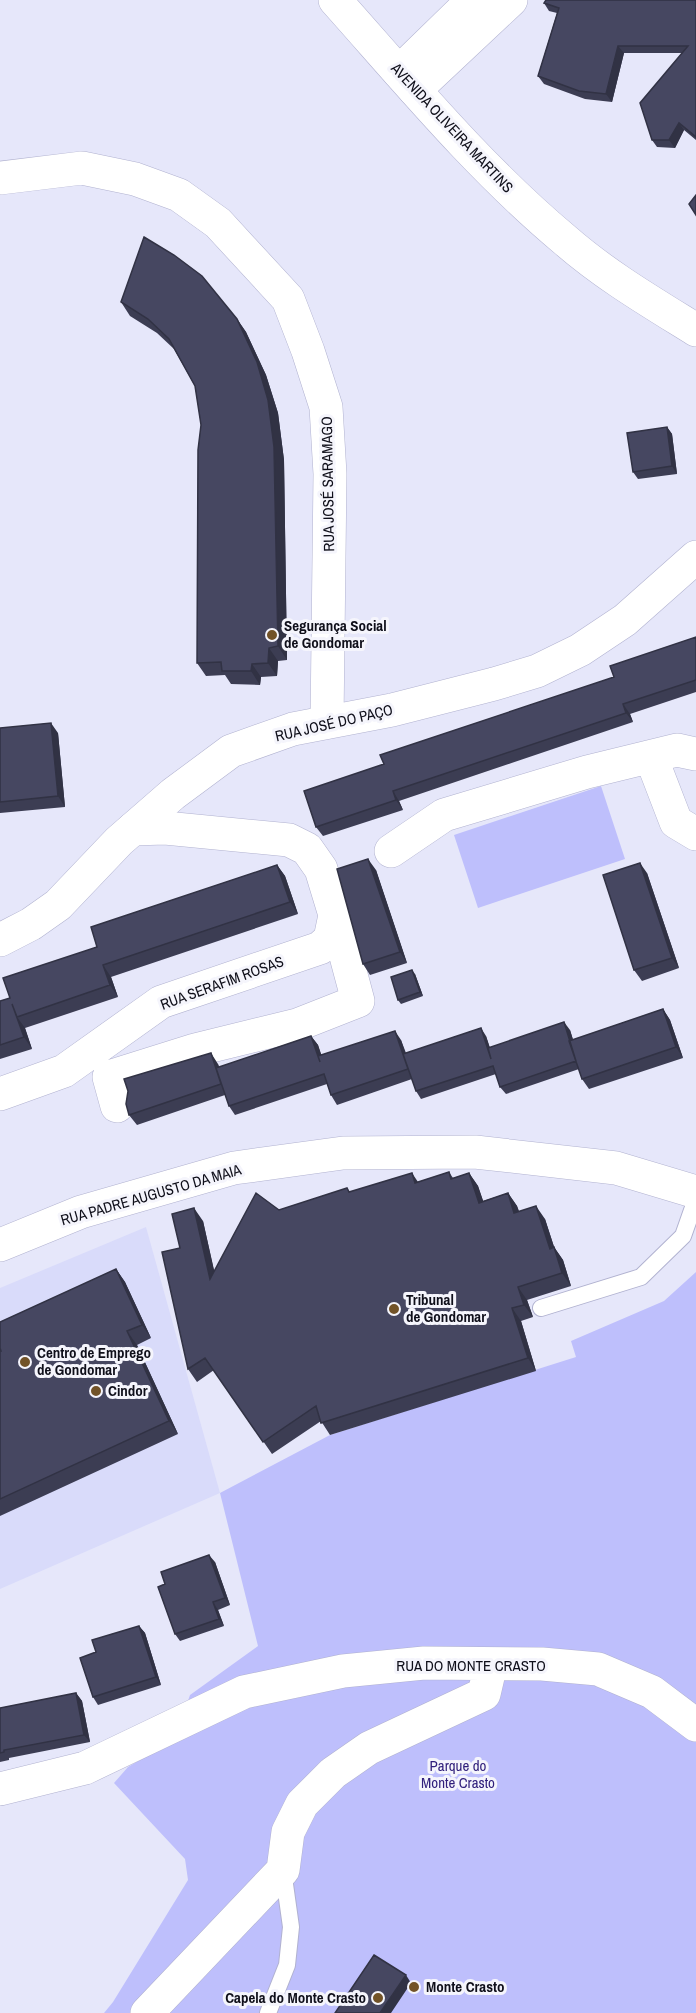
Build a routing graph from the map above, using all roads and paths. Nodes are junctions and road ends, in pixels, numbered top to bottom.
1 (335, 0) edge
2 (473, 0) edge
3 (511, 0) edge
4 (407, 81) junction
5 (0, 178) edge
6 (696, 330) edge
7 (696, 556) edge
8 (327, 723) junction
9 (696, 754) edge
10 (651, 757) junction
11 (133, 829) junction
12 (696, 834) edge
13 (391, 850) dead end
14 (335, 915) junction
15 (0, 940) edge
16 (0, 1094) edge
17 (117, 1106) dead end
18 (696, 1192) edge
19 (696, 1199) edge
20 (0, 1245) edge
21 (541, 1308) dead end
22 (491, 1664) junction
23 (696, 1725) edge
24 (0, 1789) edge
25 (283, 1870) junction
26 (147, 2013) edge
27 (268, 2013) edge

1 - 4 street, AVENIDA OLIVEIRA MARTINS
2 - 4 street
3 - 4 street
4 - 6 street, AVENIDA OLIVEIRA MARTINS
5 - 8 street, RUA JOSÉ SARAMAGO
7 - 8 street, RUA JOSÉ DO PAÇO
8 - 11 street, RUA JOSÉ DO PAÇO
9 - 10 street
10 - 12 street
10 - 13 street
11 - 14 street
11 - 15 street, RUA JOSÉ DO PAÇO
14 - 16 street, RUA SERAFIM ROSAS
14 - 17 street
18 - 20 street, RUA PADRE AUGUSTO DA MAIA
19 - 21 lane
22 - 23 street, RUA DO MONTE CRASTO
22 - 24 street, RUA DO MONTE CRASTO
22 - 25 street
25 - 26 street
25 - 27 lane

